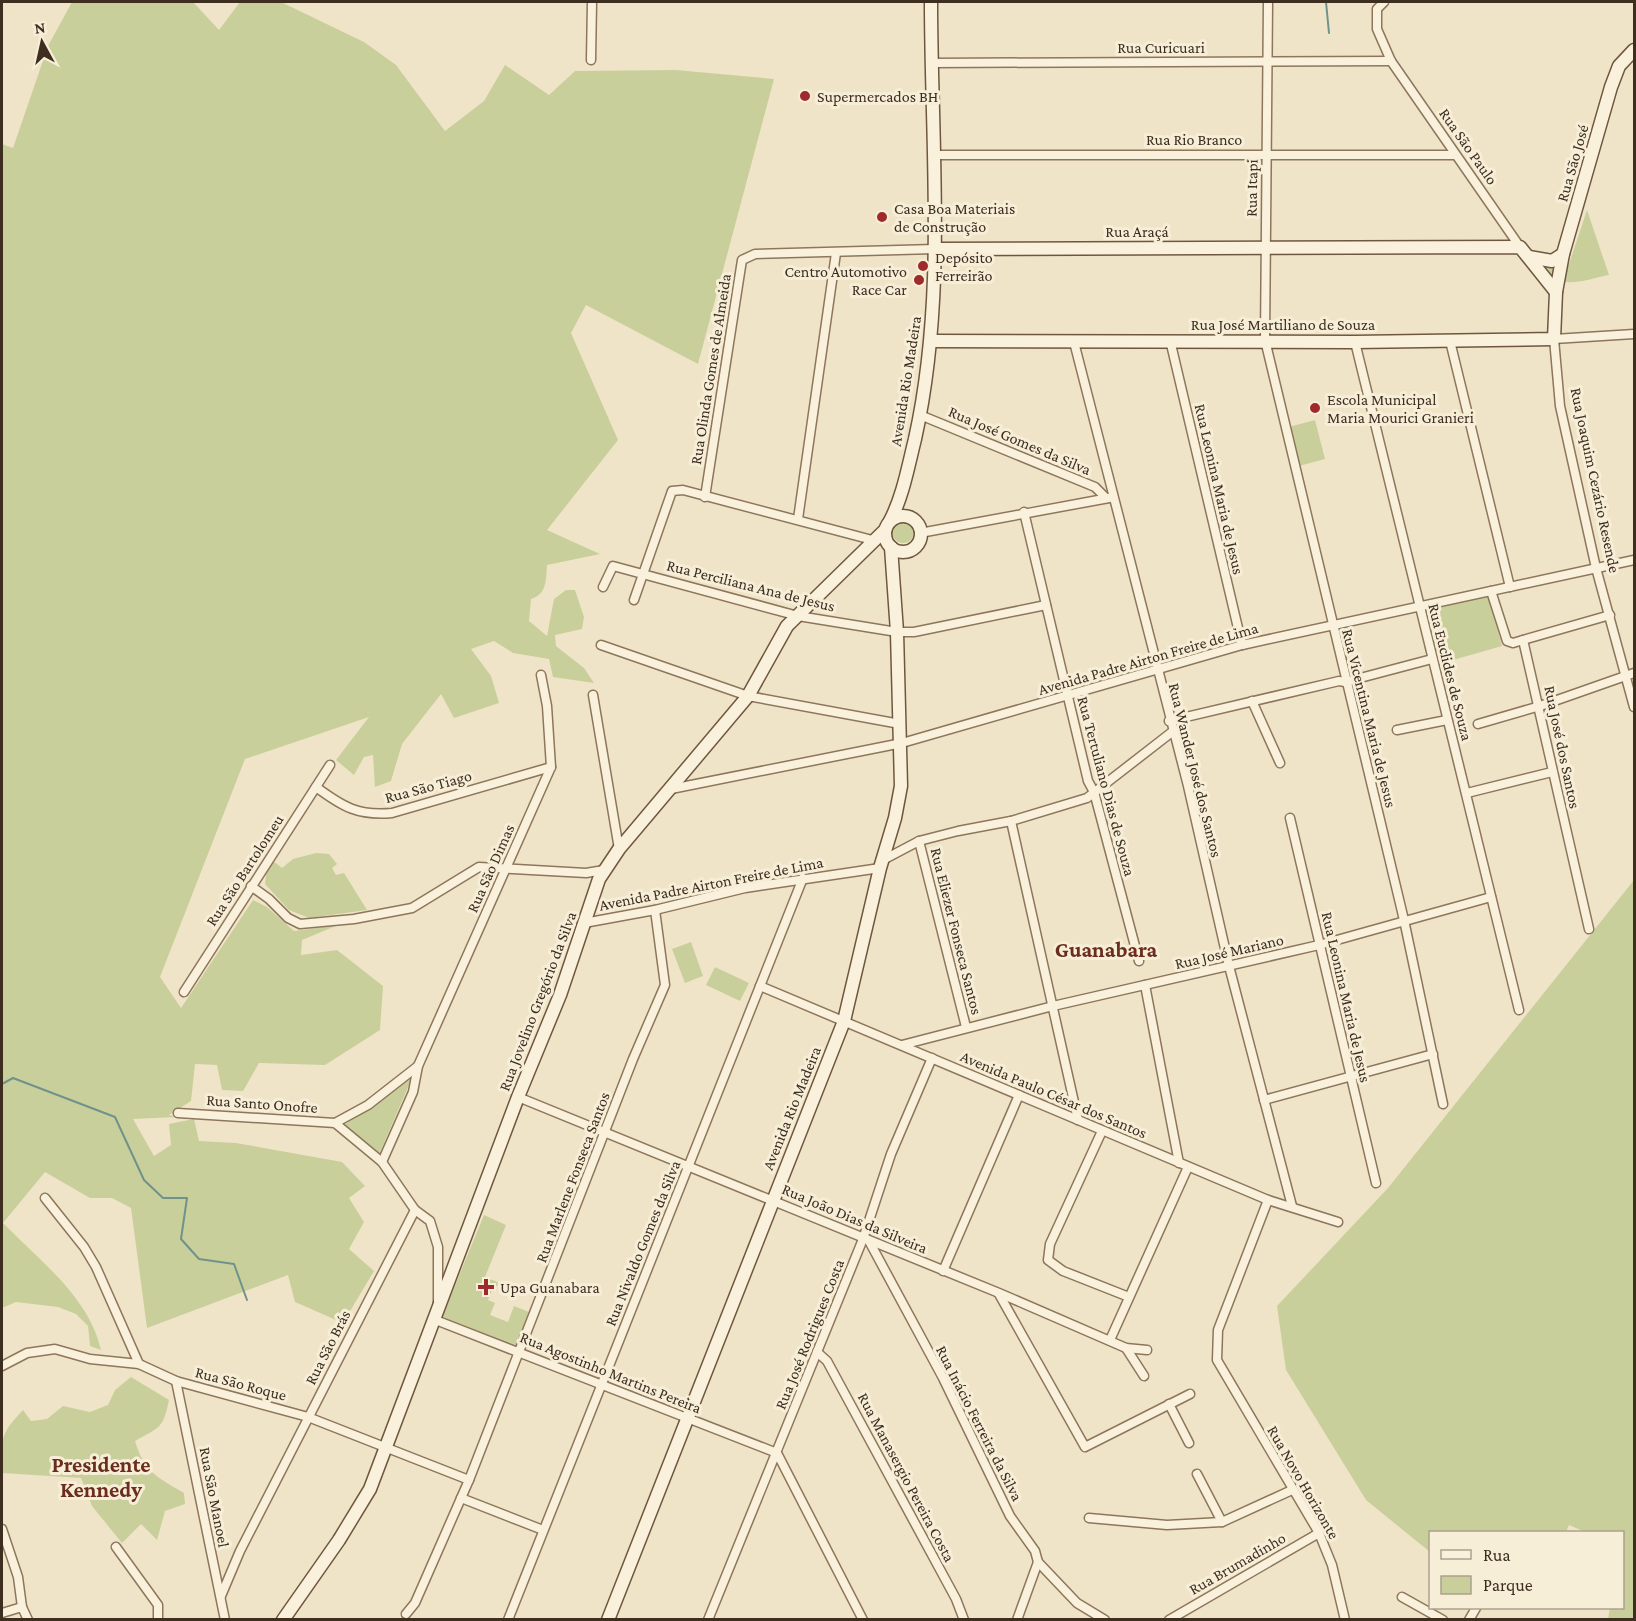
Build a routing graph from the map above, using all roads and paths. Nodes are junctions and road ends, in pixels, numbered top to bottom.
1 (592, 2) edge
2 (931, 2) edge
3 (1268, 2) edge
4 (1384, 2) edge
5 (1635, 50) edge
6 (591, 60) dead end
7 (1391, 61) junction
8 (1268, 62) junction
9 (931, 63) junction
10 (1267, 153) junction
11 (934, 155) junction
12 (1454, 155) junction
13 (1266, 247) junction
14 (1520, 247) junction
15 (935, 249) junction
16 (836, 253) junction
17 (755, 254) joint
18 (1563, 254) junction
19 (1528, 257) junction
20 (1556, 292) junction
21 (1634, 336) edge
22 (1554, 339) junction
23 (1170, 340) junction
24 (1265, 340) junction
25 (931, 341) junction
26 (1450, 341) junction
27 (1074, 342) junction
28 (1355, 342) junction
29 (920, 415) junction
30 (906, 477) junction
31 (705, 497) junction
32 (1109, 498) junction
33 (1024, 512) junction
34 (798, 519) junction
35 (913, 519) junction
36 (887, 526) junction
37 (920, 532) junction
38 (885, 544) junction
39 (910, 550) junction
40 (1635, 560) edge
41 (1596, 568) junction
42 (643, 574) junction
43 (895, 585) junction
44 (1510, 586) junction
45 (603, 587) dead end
46 (1491, 591) junction
47 (634, 600) dead end
48 (1046, 604) junction
49 (1419, 606) junction
50 (1610, 615) junction
51 (798, 616) junction
52 (1332, 626) junction
53 (897, 632) junction
54 (1523, 640) junction
55 (601, 645) dead end
56 (1242, 645) junction
57 (1432, 659) junction
58 (1156, 669) junction
59 (1630, 674) edge
60 (541, 675) dead end
61 (1345, 682) junction
62 (593, 696) dead end
63 (748, 696) junction
64 (1067, 696) junction
65 (1252, 701) junction
66 (1540, 706) junction
67 (1635, 707) edge
68 (1447, 720) junction
69 (1169, 721) junction
70 (900, 724) junction
71 (1478, 724) dead end
72 (1397, 730) dead end
73 (1172, 732) junction
74 (902, 743) junction
75 (1280, 763) dead end
76 (330, 765) dead end
77 (552, 767) junction
78 (1552, 772) junction
79 (316, 787) junction
80 (671, 789) junction
81 (1094, 792) junction
82 (1467, 793) junction
83 (1290, 818) dead end
84 (1011, 821) junction
85 (919, 841) junction
86 (619, 849) junction
87 (881, 864) junction
88 (506, 867) junction
89 (604, 870) junction
90 (803, 878) junction
91 (251, 886) junction
92 (1491, 897) junction
93 (655, 910) junction
94 (1404, 920) junction
95 (584, 923) junction
96 (1589, 929) dead end
97 (1320, 945) junction
98 (1139, 961) dead end
99 (1229, 966) junction
100 (1145, 985) junction
101 (760, 986) junction
102 (184, 992) dead end
103 (1053, 1006) junction
104 (1519, 1010) dead end
105 (844, 1021) junction
106 (966, 1027) junction
107 (902, 1046) junction
108 (1433, 1054) junction
109 (932, 1058) junction
110 (418, 1065) junction
111 (1350, 1076) junction
112 (1019, 1095) junction
113 (518, 1097) junction
114 (1264, 1100) junction
115 (1443, 1104) dead end
116 (178, 1113) dead end
117 (1078, 1120) junction
118 (335, 1123) junction
119 (1102, 1131) junction
120 (605, 1132) junction
121 (381, 1162) junction
122 (1183, 1165) junction
123 (688, 1167) junction
124 (1376, 1184) dead end
125 (45, 1198) dead end
126 (771, 1199) junction
127 (1268, 1200) junction
128 (1292, 1206) junction
129 (415, 1210) junction
130 (1338, 1222) dead end
131 (866, 1240) junction
132 (944, 1271) junction
133 (999, 1293) junction
134 (1129, 1297) junction
135 (436, 1313) junction
136 (1110, 1340) junction
137 (1126, 1348) junction
138 (1146, 1350) dead end
139 (520, 1352) junction
140 (817, 1352) junction
141 (139, 1364) junction
142 (2, 1366) edge
143 (1144, 1376) dead end
144 (176, 1381) junction
145 (601, 1386) junction
146 (1190, 1394) dead end
147 (1169, 1404) junction
148 (308, 1417) junction
149 (687, 1420) junction
150 (1189, 1443) dead end
151 (387, 1448) junction
152 (777, 1453) junction
153 (1197, 1474) dead end
154 (469, 1480) junction
155 (1292, 1490) junction
156 (461, 1498) junction
157 (1089, 1518) dead end
158 (1222, 1522) junction
159 (2, 1529) edge
160 (543, 1530) junction
161 (1319, 1533) junction
162 (116, 1547) dead end
163 (1038, 1562) junction
164 (221, 1596) junction
165 (1402, 1597) dead end
166 (22, 1607) junction
167 (2, 1613) edge
168 (406, 1614) dead end
169 (861, 1617) edge
170 (28, 1620) edge
171 (158, 1620) edge
172 (225, 1620) edge
173 (284, 1620) edge
174 (508, 1620) edge
175 (608, 1620) edge
176 (708, 1620) edge
177 (851, 1620) edge
178 (964, 1620) edge
179 (1017, 1620) edge
180 (1105, 1620) edge
181 (1170, 1620) edge
182 (1345, 1620) edge
183 (1443, 1620) edge

1 - 6 street
2 - 9 street, Avenida Rio Madeira
3 - 8 street, Rua Itapi
4 - 7 street, Rua São Paulo
5 - 18 street, Rua São José
7 - 8 street, Rua Curicuari
7 - 12 street, Rua São Paulo
8 - 9 street, Rua Curicuari
8 - 10 street, Rua Itapi
9 - 11 street, Avenida Rio Madeira
10 - 11 street, Rua Rio Branco
10 - 12 street, Rua Rio Branco
10 - 13 street, Rua Itapi
11 - 15 street, Avenida Rio Madeira
12 - 14 street, Rua São Paulo
13 - 14 street, Rua Araçá
13 - 15 street, Rua Araçá
13 - 24 street, Rua Itapi
14 - 19 street, Rua São Paulo
15 - 16 street, Rua Araçá
15 - 25 street, Avenida Rio Madeira
16 - 17 street, Rua Araçá
16 - 34 street
17 - 31 street, Rua Olinda Gomes de Almeida
18 - 19 street
18 - 20 street, Rua São José
19 - 20 street, Rua São Paulo
20 - 22 street, Rua Joaquim Cezário Resende
21 - 22 street, Rua José Martiliano de Souza
22 - 26 street, Rua José Martiliano de Souza
22 - 41 street, Rua Joaquim Cezário Resende
23 - 24 street, Rua José Martiliano de Souza
23 - 27 street, Rua José Martiliano de Souza
23 - 56 street, Rua Leonina Maria de Jesus
24 - 28 street, Rua José Martiliano de Souza
24 - 52 street, Rua Vicentina Maria de Jesus
25 - 27 street, Rua José Martiliano de Souza
25 - 29 street, Avenida Rio Madeira
26 - 28 street, Rua José Martiliano de Souza
26 - 44 street
27 - 32 street, Rua Wander José dos Santos
28 - 49 street, Rua Euclides de Souza
29 - 30 street, Avenida Rio Madeira
29 - 32 street, Rua José Gomes da Silva
30 - 35 street, Avenida Rio Madeira
30 - 36 street, Avenida Rio Madeira
31 - 34 street
31 - 42 street
32 - 33 street
32 - 58 street, Rua Wander José dos Santos
33 - 37 street
33 - 48 street, Rua Tertuliano Dias de Souza
34 - 38 street
35 - 36 street
35 - 37 street
36 - 38 street
37 - 39 street
38 - 39 street
38 - 43 street, Avenida Rio Madeira
38 - 51 street, Rua Jovelino Gregório da Silva
39 - 43 street, Avenida Rio Madeira
40 - 41 street, Avenida Padre Airton Freire de Lima
41 - 44 street, Avenida Padre Airton Freire de Lima
41 - 50 street, Rua Joaquim Cezário Resende
42 - 45 street, Rua Perciliana Ana de Jesus
42 - 47 street
42 - 51 street, Rua Perciliana Ana de Jesus
43 - 53 street, Avenida Rio Madeira
44 - 46 street, Avenida Padre Airton Freire de Lima
46 - 49 street, Avenida Padre Airton Freire de Lima
46 - 54 street
48 - 53 street, Rua Perciliana Ana de Jesus
48 - 64 street, Rua Tertuliano Dias de Souza
49 - 52 street, Avenida Padre Airton Freire de Lima
49 - 57 street, Rua Euclides de Souza
50 - 54 street
50 - 59 street, Rua Joaquim Cezário Resende
51 - 53 street, Rua Perciliana Ana de Jesus
51 - 63 street, Rua Jovelino Gregório da Silva
52 - 56 street, Avenida Padre Airton Freire de Lima
52 - 61 street, Rua Vicentina Maria de Jesus
53 - 70 street, Avenida Rio Madeira
54 - 66 street, Rua José dos Santos
55 - 63 street
56 - 58 street, Avenida Padre Airton Freire de Lima
57 - 61 street
57 - 68 street, Rua Euclides de Souza
58 - 64 street, Avenida Padre Airton Freire de Lima
58 - 69 street, Rua Wander José dos Santos
59 - 66 street
59 - 67 street, Rua Joaquim Cezário Resende
60 - 77 street
61 - 65 street
61 - 94 street, Rua Vicentina Maria de Jesus
62 - 86 street
63 - 70 street
63 - 80 street, Rua Jovelino Gregório da Silva
64 - 74 street, Avenida Padre Airton Freire de Lima
64 - 81 street, Rua Tertuliano Dias de Souza
65 - 69 street
65 - 75 street
66 - 71 street
66 - 78 street, Rua José dos Santos
68 - 72 street
68 - 82 street, Rua Euclides de Souza
69 - 73 street, Rua Wander José dos Santos
70 - 74 street, Avenida Rio Madeira
73 - 81 street, Avenida Padre Airton Freire de Lima
73 - 99 street, Rua Wander José dos Santos
74 - 80 street, Avenida Padre Airton Freire de Lima
74 - 87 street, Avenida Rio Madeira
76 - 79 street, Rua São Bartolomeu
77 - 79 street, Rua São Tiago
77 - 88 street, Rua São Dimas
78 - 82 street
78 - 96 street, Rua José dos Santos
79 - 91 street, Rua São Bartolomeu
80 - 86 street, Rua Jovelino Gregório da Silva
81 - 84 street, Avenida Padre Airton Freire de Lima
81 - 98 street, Rua Tertuliano Dias de Souza
82 - 92 street, Rua Euclides de Souza
83 - 97 street, Rua Leonina Maria de Jesus
84 - 85 street, Avenida Padre Airton Freire de Lima
84 - 103 street
85 - 87 street, Avenida Padre Airton Freire de Lima
85 - 106 street, Rua Eliezer Fonseca Santos
86 - 89 street, Rua Jovelino Gregório da Silva
87 - 90 street, Avenida Padre Airton Freire de Lima
87 - 105 street, Avenida Rio Madeira
88 - 89 street
88 - 91 street
88 - 110 street, Rua São Dimas
89 - 95 street, Rua Jovelino Gregório da Silva
90 - 93 street, Avenida Padre Airton Freire de Lima
90 - 101 street, Rua Nivaldo Gomes da Silva
91 - 102 street, Rua São Bartolomeu
92 - 94 street, Rua José Mariano
92 - 104 street, Rua Euclides de Souza
93 - 95 street, Avenida Padre Airton Freire de Lima
93 - 120 street, Rua Marlene Fonseca Santos
94 - 97 street, Rua José Mariano
94 - 108 street, Rua Vicentina Maria de Jesus
95 - 113 street, Rua Jovelino Gregório da Silva
97 - 99 street, Rua José Mariano
97 - 111 street, Rua Leonina Maria de Jesus
99 - 100 street, Rua José Mariano
99 - 114 street, Rua Wander José dos Santos
100 - 103 street, Rua José Mariano
100 - 122 street
101 - 105 street, Avenida Paulo César dos Santos
101 - 123 street, Rua Nivaldo Gomes da Silva
103 - 106 street, Rua José Mariano
103 - 117 street
105 - 107 street, Avenida Paulo César dos Santos
105 - 126 street, Avenida Rio Madeira
106 - 107 street, Rua José Mariano
107 - 109 street, Avenida Paulo César dos Santos
108 - 111 street
108 - 115 street, Rua Vicentina Maria de Jesus
109 - 112 street, Avenida Paulo César dos Santos
109 - 131 street, Rua José Rodrigues Costa
110 - 118 street, Rua São Dimas
110 - 121 street, Rua São Dimas
111 - 114 street
111 - 124 street, Rua Leonina Maria de Jesus
112 - 117 street, Avenida Paulo César dos Santos
112 - 132 street
113 - 120 street, Rua João Dias da Silveira
113 - 135 street, Rua Jovelino Gregório da Silva
114 - 128 street, Rua Wander José dos Santos
116 - 118 street, Rua Santo Onofre
117 - 119 street, Avenida Paulo César dos Santos
118 - 121 street, Rua Santo Onofre
119 - 122 street, Avenida Paulo César dos Santos
119 - 134 street
120 - 123 street, Rua João Dias da Silveira
120 - 139 street, Rua Marlene Fonseca Santos
121 - 129 street, Rua Santo Onofre
122 - 127 street, Avenida Paulo César dos Santos
122 - 134 street
123 - 126 street, Rua João Dias da Silveira
123 - 145 street, Rua Nivaldo Gomes da Silva
125 - 141 street
126 - 131 street, Rua João Dias da Silveira
126 - 149 street, Avenida Rio Madeira
127 - 128 street, Avenida Paulo César dos Santos
127 - 155 street, Rua Novo Horizonte
128 - 130 street, Avenida Paulo César dos Santos
129 - 135 street, Rua Santo Onofre
129 - 148 street, Rua São Brás
131 - 132 street, Rua João Dias da Silveira
131 - 140 street, Rua José Rodrigues Costa
131 - 163 street, Rua Inácio Ferreira da Silva
132 - 133 street, Rua João Dias da Silveira
133 - 136 street, Rua João Dias da Silveira
133 - 147 street
134 - 136 street
135 - 139 street, Rua Agostinho Martins Pereira
135 - 151 street, Rua Jovelino Gregório da Silva
136 - 137 street, Rua João Dias da Silveira
137 - 138 street, Rua João Dias da Silveira
137 - 143 street
139 - 145 street, Rua Agostinho Martins Pereira
139 - 154 street, Rua Marlene Fonseca Santos
140 - 152 street, Rua José Rodrigues Costa
140 - 178 street, Rua Manasergio Pereira Costa
141 - 142 street, Rua São Roque
141 - 144 street, Rua São Roque
144 - 148 street, Rua São Roque
144 - 164 street, Rua São Manoel
145 - 149 street, Rua Agostinho Martins Pereira
145 - 160 street, Rua Nivaldo Gomes da Silva
146 - 147 street
147 - 150 street
148 - 151 street, Rua São Roque
148 - 164 street, Rua São Brás
149 - 152 street, Rua Agostinho Martins Pereira
149 - 175 street, Avenida Rio Madeira
151 - 154 street, Rua São Roque
151 - 173 street, Rua Jovelino Gregório da Silva
152 - 169 street
152 - 176 street, Rua José Rodrigues Costa
153 - 158 street
154 - 156 street, Rua Marlene Fonseca Santos
155 - 158 street
155 - 161 street, Rua Novo Horizonte
156 - 160 street
156 - 168 street, Rua Marlene Fonseca Santos
157 - 158 street
159 - 166 street
160 - 174 street, Rua Nivaldo Gomes da Silva
161 - 181 street, Rua Brumadinho
161 - 182 street, Rua Novo Horizonte
162 - 171 street
163 - 179 street
163 - 180 street, Rua Inácio Ferreira da Silva
164 - 172 street, Rua São Manoel
165 - 183 street
166 - 167 street
166 - 170 street
169 - 177 street

